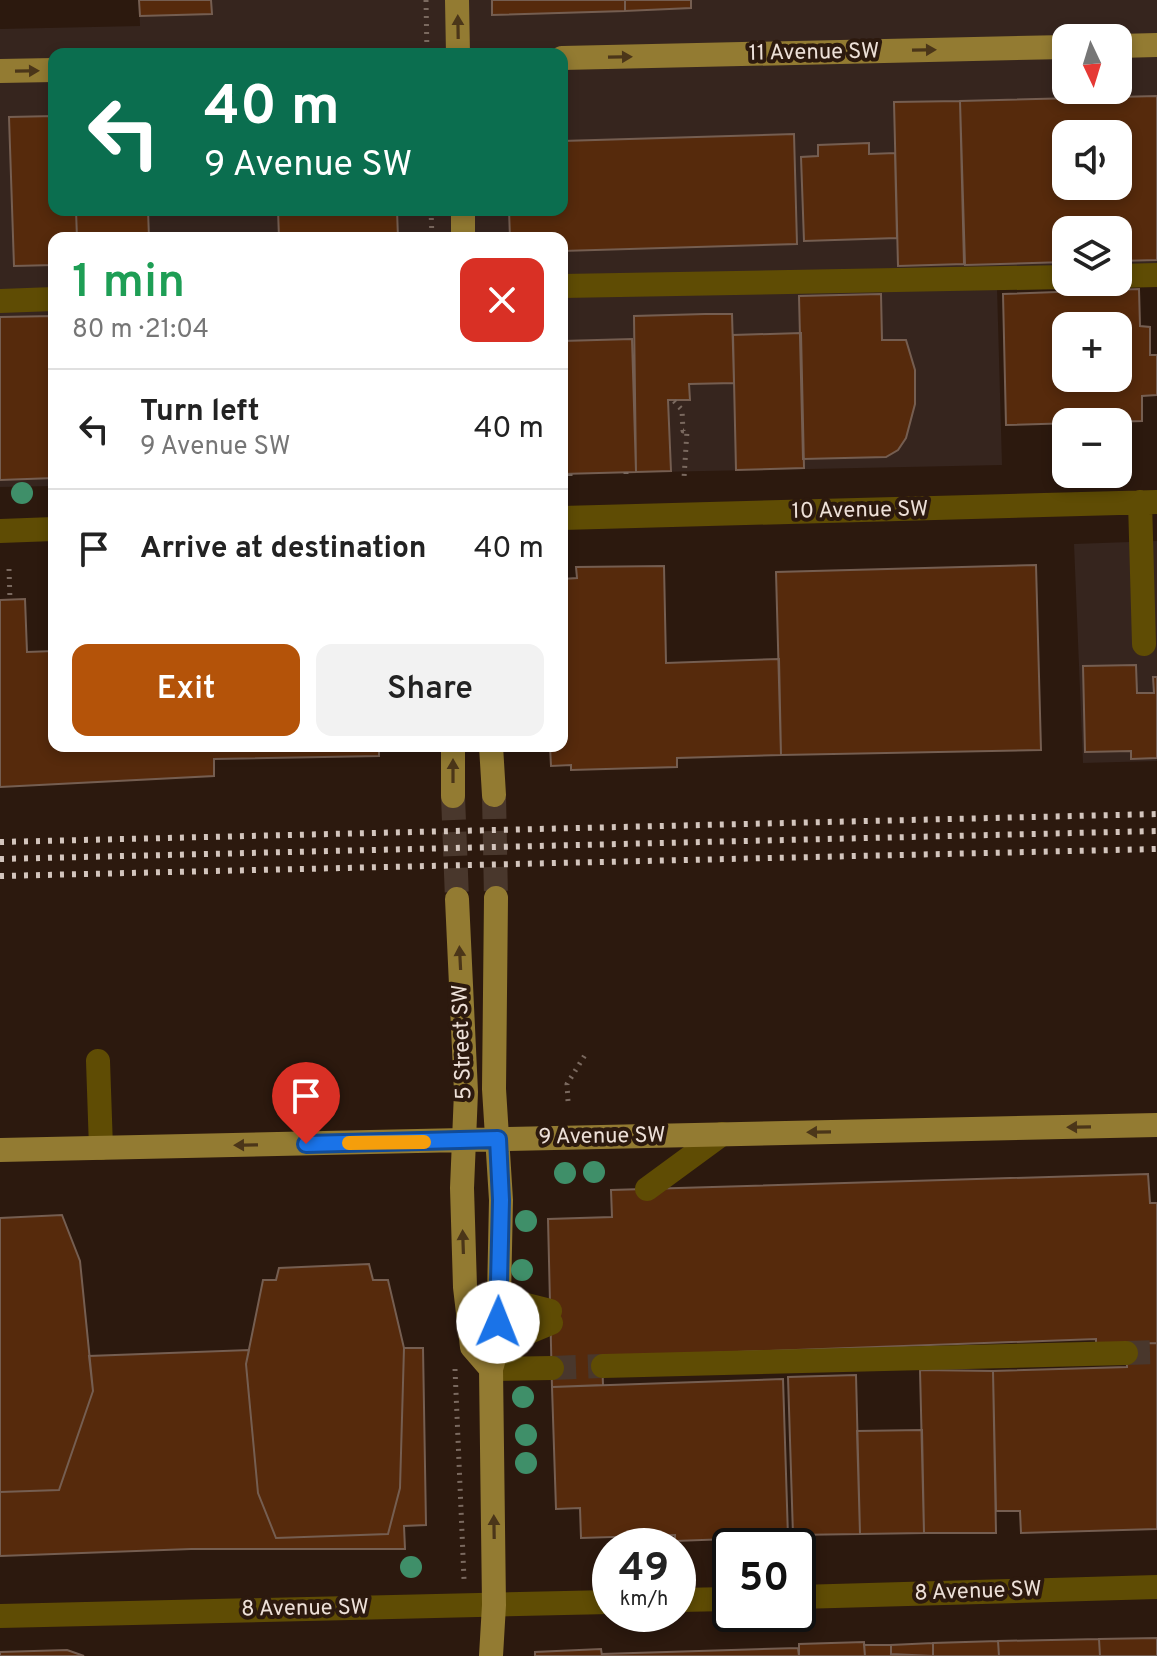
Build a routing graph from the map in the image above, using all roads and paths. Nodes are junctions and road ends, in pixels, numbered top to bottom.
1 (426, 0) edge
2 (457, 0) edge
3 (1157, 45) edge
4 (1132, 46) edge
5 (1052, 47) edge
6 (427, 48) edge
7 (458, 48) edge
8 (568, 58) edge
9 (48, 70) edge
10 (0, 71) edge
11 (1157, 275) edge
12 (1132, 276) edge
13 (1052, 277) edge
14 (568, 286) edge
15 (48, 299) edge
16 (0, 301) edge
17 (674, 401) dead end
18 (684, 478) dead end
19 (1148, 502) edge
20 (568, 518) edge
21 (48, 529) edge
22 (0, 531) edge
23 (9, 569) dead end
24 (10, 600) dead end
25 (1144, 644) dead end
26 (453, 752) edge
27 (491, 752) edge
28 (494, 795) tunnel mouth
29 (453, 796) tunnel mouth
30 (496, 898) tunnel mouth
31 (457, 899) tunnel mouth
32 (585, 1055) dead end
33 (98, 1061) dead end
34 (568, 1101) dead end
35 (1157, 1125) edge
36 (722, 1134) junction
37 (498, 1139) junction
38 (464, 1141) junction
39 (101, 1148) junction
40 (0, 1150) edge
41 (651, 1187) dead end
42 (499, 1298) junction
43 (498, 1345) junction
44 (1126, 1353) tunnel mouth
45 (454, 1364) dead end
46 (603, 1366) tunnel mouth
47 (552, 1368) tunnel mouth
48 (491, 1369) junction
49 (1157, 1587) edge
50 (816, 1596) edge
51 (592, 1602) edge
52 (494, 1605) junction
53 (464, 1606) junction
54 (0, 1616) edge
55 (491, 1656) edge

1 - 6 path
7 -> 2 main road
3 - 4 main road
8 -> 5 main road, 11 Avenue SW
10 -> 9 main road
11 - 12 street
13 - 14 street
15 - 16 street
17 - 18 path
19 - 20 street, 10 Avenue SW
19 - 25 street
21 - 22 street
23 - 24 path
29 -> 26 main road
27 - 28 main road
30 - 37 main road, 5 Street SW
38 -> 31 main road, 5 Street SW
32 - 34 path
33 - 39 street
35 -> 36 main road, 9 Avenue SW
36 - 37 main road, 9 Avenue SW
36 - 41 street
37 - 38 main road, 9 Avenue SW
37 - 42 main road, 5 Street SW
38 -> 39 main road, 9 Avenue SW
48 -> 38 main road, 5 Street SW
39 - 40 main road, 9 Avenue SW
42 - 43 main road, 5 Street SW
42 - 43 street
43 - 48 main road, 5 Street SW
44 - 46 street
45 - 53 path
47 - 48 street
52 -> 48 main road, 5 Street SW
49 - 50 street, 8 Avenue SW
51 - 52 street, 8 Avenue SW
52 - 53 street, 8 Avenue SW
52 - 55 main road, 5 Street SW
53 - 54 street, 8 Avenue SW

